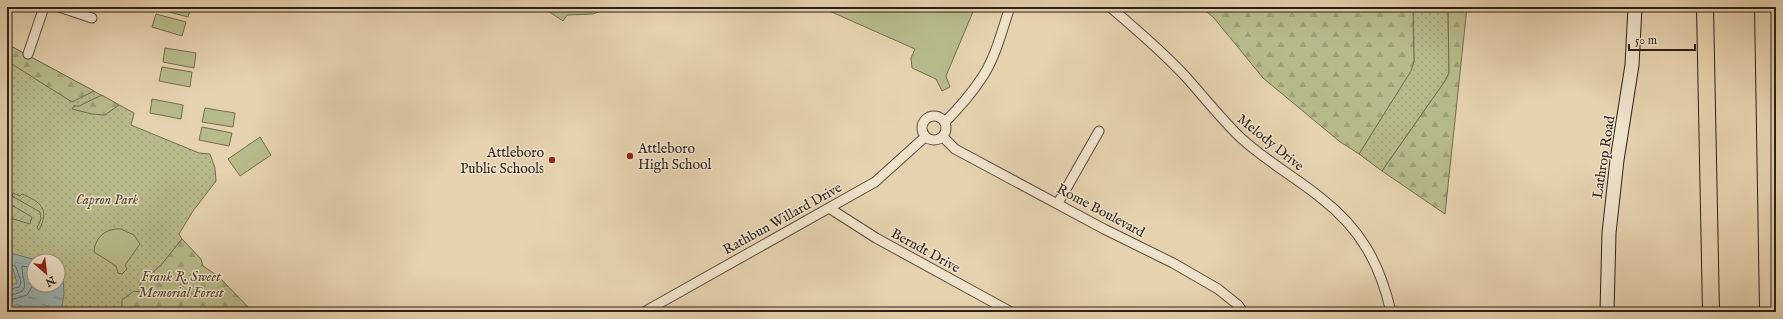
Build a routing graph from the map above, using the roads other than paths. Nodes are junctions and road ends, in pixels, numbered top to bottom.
1 (44, 7) edge
2 (59, 7) edge
3 (1010, 7) edge
4 (1110, 7) edge
5 (1635, 7) edge
6 (1705, 7) edge
7 (1763, 7) edge
8 (92, 18) dead end
9 (28, 54) dead end
10 (945, 122) junction
11 (1099, 131) dead end
12 (925, 137) junction
13 (943, 137) junction
14 (1058, 203) junction
15 (829, 208) junction
16 (644, 312) edge
17 (1011, 312) edge
18 (1243, 312) edge
19 (1391, 312) edge
20 (1607, 312) edge
21 (1710, 312) edge
22 (1768, 312) edge

1 - 9 street
2 - 8 street
3 - 10 street
4 - 19 street, Melody Drive
5 - 20 main road, Lathrop Road
6 - 21 highway
7 - 22 highway
10 - 12 street
10 - 13 street
11 - 14 street
12 - 13 street
12 - 15 street, Rathbun Willard Drive
13 - 14 street, Rome Boulevard
14 - 18 street, Rome Boulevard
15 - 16 street, Rathbun Willard Drive
15 - 17 street, Berndt Drive

